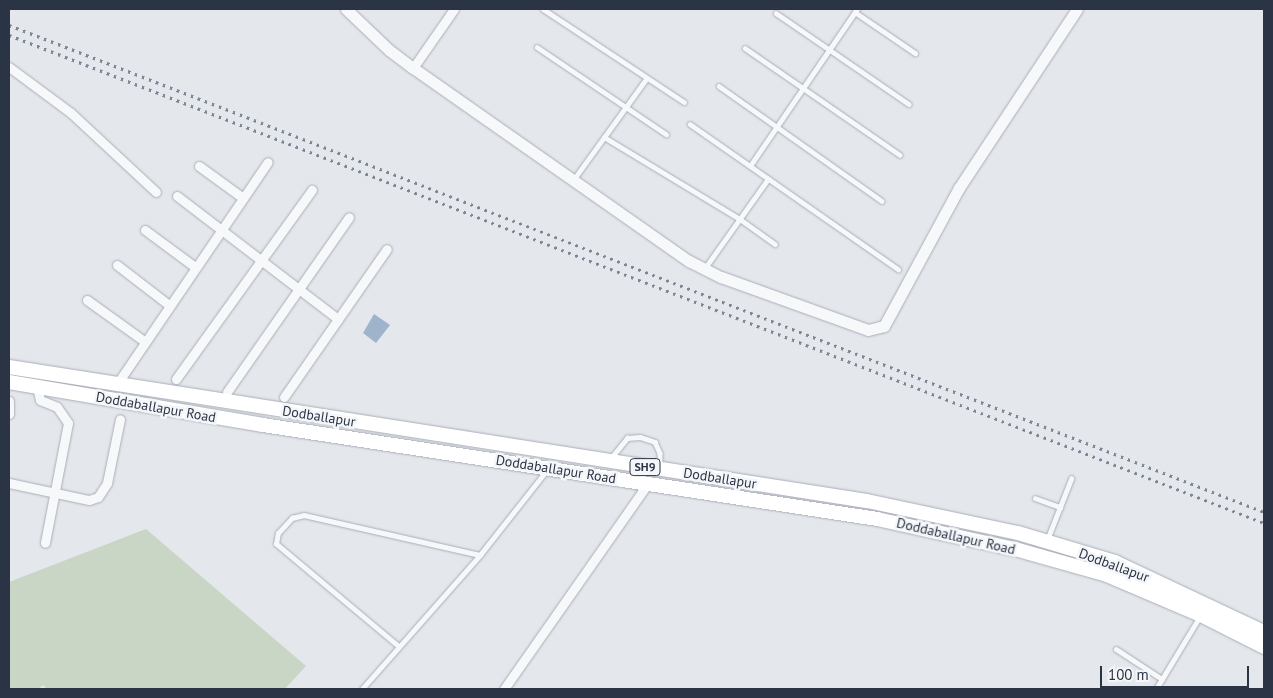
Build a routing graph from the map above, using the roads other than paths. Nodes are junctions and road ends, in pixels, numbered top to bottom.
1 (346, 9) edge
2 (454, 9) edge
3 (542, 9) edge
4 (1077, 9) edge
5 (856, 10) edge
6 (776, 13) dead end
7 (537, 47) dead end
8 (745, 48) dead end
9 (830, 50) junction
10 (915, 53) dead end
11 (9, 67) edge
12 (413, 68) junction
13 (646, 78) junction
14 (719, 86) dead end
15 (804, 89) junction
16 (684, 102) dead end
17 (909, 104) dead end
18 (626, 106) junction
19 (690, 124) dead end
20 (777, 128) junction
21 (666, 134) dead end
22 (604, 137) junction
23 (900, 155) dead end
24 (268, 162) dead end
25 (199, 166) dead end
26 (750, 166) junction
27 (768, 179) junction
28 (573, 180) junction
29 (312, 190) dead end
30 (156, 192) dead end
31 (177, 196) dead end
32 (243, 198) junction
33 (882, 200) dead end
34 (349, 217) dead end
35 (740, 219) junction
36 (145, 230) dead end
37 (221, 230) junction
38 (775, 244) dead end
39 (387, 248) dead end
40 (261, 260) junction
41 (117, 265) dead end
42 (195, 267) junction
43 (898, 268) dead end
44 (705, 269) junction
45 (299, 289) junction
46 (87, 300) dead end
47 (169, 305) junction
48 (338, 319) junction
49 (144, 342) junction
50 (9, 367) edge
51 (176, 380) dead end
52 (9, 382) edge
53 (117, 384) junction
54 (37, 387) junction
55 (227, 392) dead end
56 (284, 397) dead end
57 (9, 401) edge
58 (9, 414) edge
59 (120, 418) dead end
60 (609, 461) junction
61 (548, 468) junction
62 (660, 469) junction
63 (1071, 479) dead end
64 (9, 483) edge
65 (648, 483) junction
66 (54, 492) junction
67 (1035, 498) dead end
68 (1060, 507) junction
69 (1046, 542) junction
70 (45, 543) dead end
71 (480, 555) junction
72 (1201, 615) junction
73 (1264, 632) edge
74 (398, 646) junction
75 (1264, 647) edge
76 (1116, 649) dead end
77 (1162, 679) junction
78 (362, 689) edge
79 (504, 689) edge
80 (1156, 689) edge

1 - 12 street
2 - 12 street
3 - 13 lane
4 - 44 street
5 - 9 lane
5 - 10 lane
6 - 9 lane
7 - 18 lane
8 - 15 lane
9 - 15 lane
9 - 17 lane
11 - 30 street
12 - 28 street
13 - 16 lane
13 - 18 lane
14 - 20 lane
15 - 20 lane
15 - 23 lane
18 - 21 lane
18 - 22 lane
19 - 26 lane
20 - 26 lane
20 - 33 lane
22 - 28 lane
22 - 35 lane
24 - 32 street
25 - 32 street
26 - 27 lane
27 - 35 lane
27 - 43 lane
28 - 44 street
29 - 40 street
31 - 37 street
32 - 37 street
34 - 45 street
35 - 38 lane
35 - 44 lane
36 - 42 street
37 - 40 street
37 - 42 street
39 - 48 street
40 - 45 street
40 - 51 street
41 - 47 street
42 - 47 street
45 - 48 street
45 - 55 street
46 - 49 street
47 - 49 street
48 - 56 street
49 - 53 street
50 - 53 main road, Dodballapur / SH9
52 - 54 main road, Doddaballapur Road / SH9
53 - 60 main road, Dodballapur / SH9
54 - 61 main road, Doddaballapur Road / SH9
54 - 66 street
57 - 58 street
59 - 66 street
60 - 62 main road, Dodballapur / SH9
60 - 62 lane
61 - 65 main road, Doddaballapur Road / SH9
61 - 71 lane
62 - 69 main road, Dodballapur / SH9
63 - 68 lane
64 - 66 street
65 - 72 main road, Doddaballapur Road / SH9
65 - 79 street
66 - 70 street
67 - 68 lane
68 - 69 lane
69 - 73 main road, Dodballapur / SH9
71 - 74 lane
71 - 74 lane
72 - 75 main road, Doddaballapur Road / SH9
72 - 77 lane
74 - 78 lane
76 - 77 lane
77 - 80 lane

